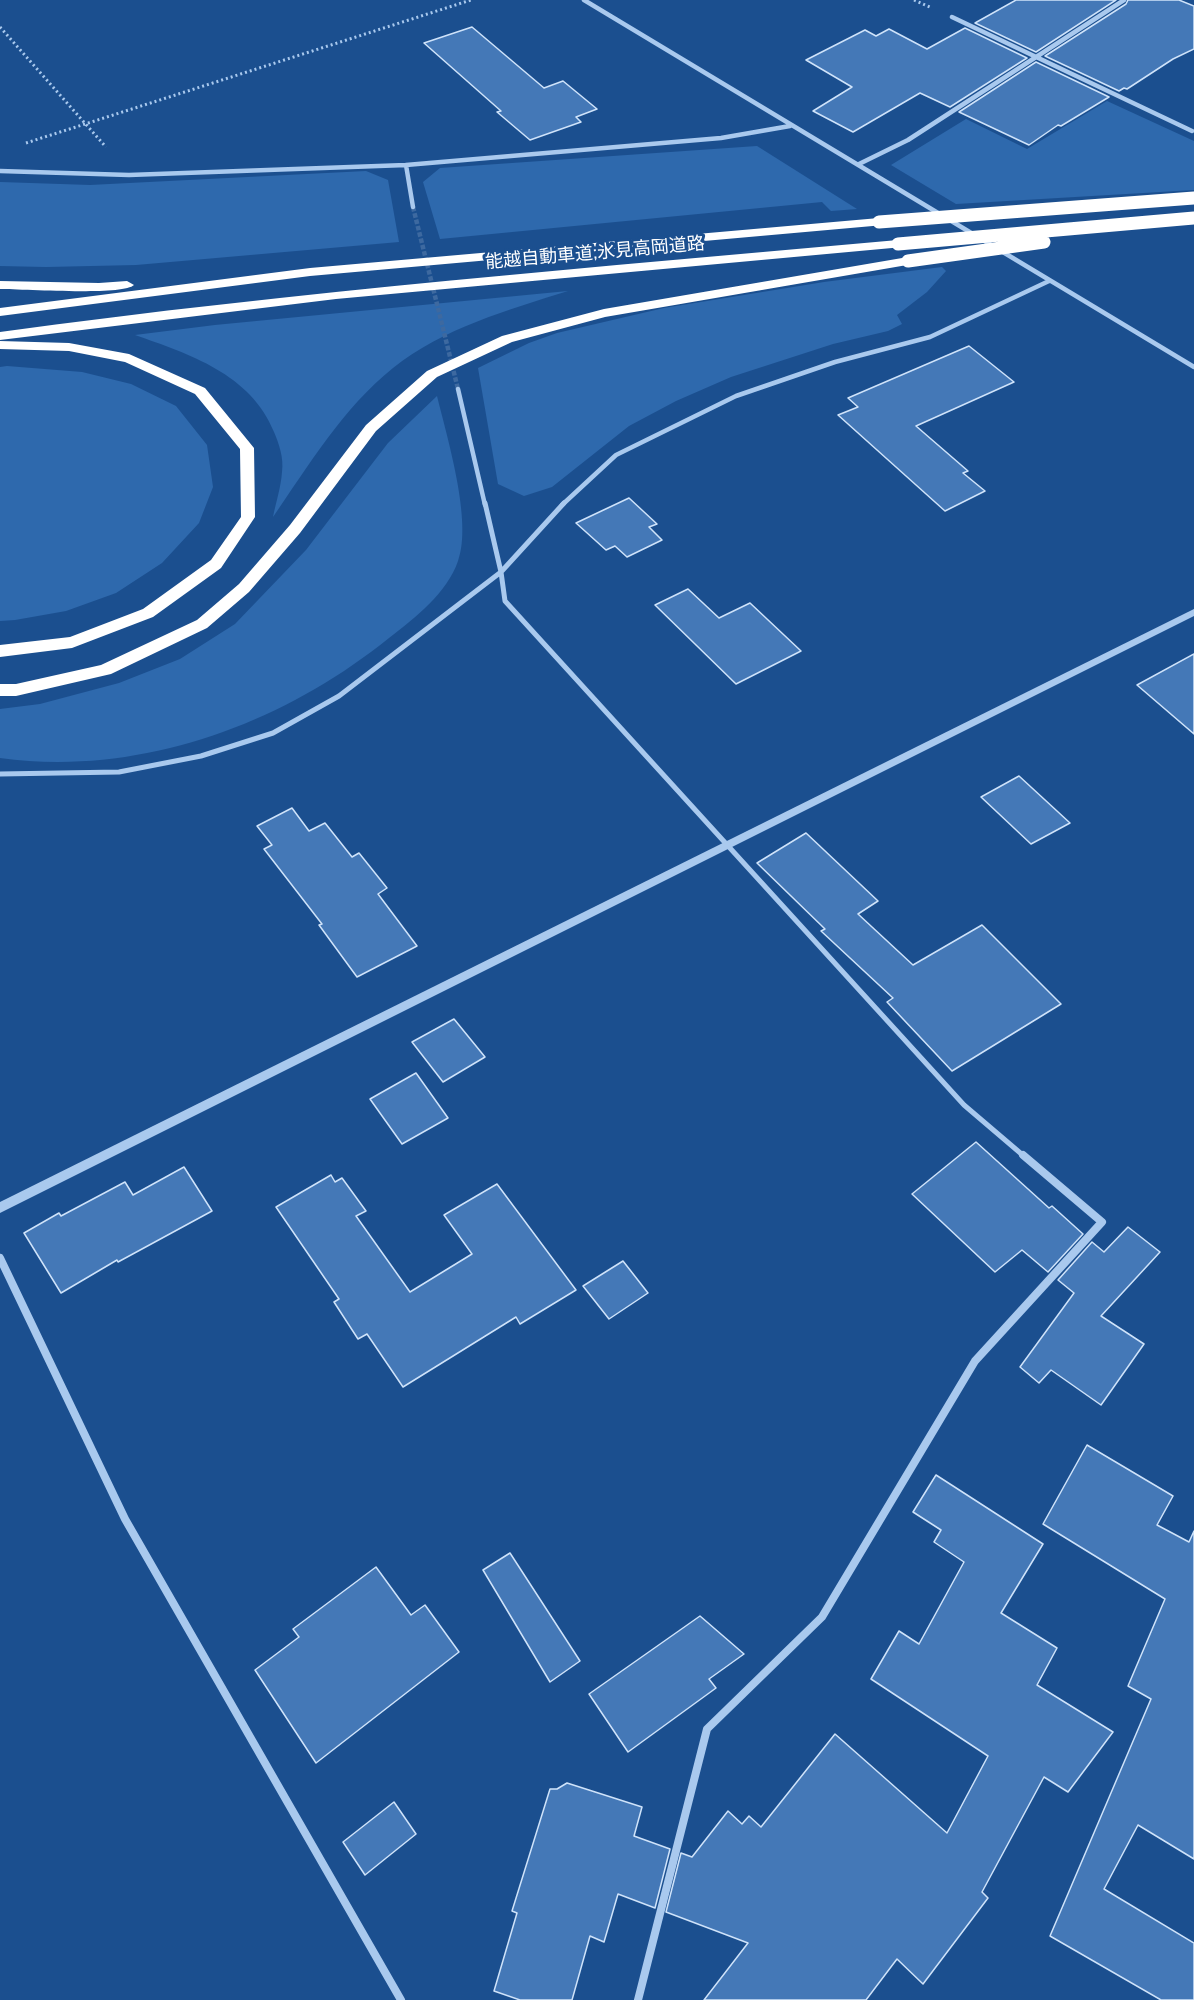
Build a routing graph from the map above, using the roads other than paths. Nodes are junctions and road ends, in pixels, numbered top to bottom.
1 (584, 0) edge
2 (1124, 0) edge
3 (952, 17) dead end
4 (1037, 57) junction
5 (790, 126) junction
6 (1192, 130) dead end
7 (859, 164) junction
8 (406, 165) junction
9 (0, 171) edge
10 (1194, 198) edge
11 (413, 207) tunnel mouth
12 (1194, 219) edge
13 (310, 273) junction
14 (1049, 281) junction
15 (0, 285) edge
16 (0, 312) edge
17 (0, 336) edge
18 (0, 345) edge
19 (1194, 367) edge
20 (458, 389) tunnel mouth
21 (501, 572) junction
22 (1194, 612) edge
23 (0, 651) edge
24 (0, 690) edge
25 (0, 774) edge
26 (726, 845) junction
27 (0, 1208) edge
28 (0, 1258) edge
29 (401, 2000) edge
30 (638, 2000) edge

1 - 5 street
2 - 4 street
3 - 4 street
4 - 6 street
4 - 7 street
5 - 7 street
5 - 8 street
7 - 14 street
8 - 9 street
8 - 11 street
10 - 13 highway, 能越自動車道;氷見高岡道路, bridge
12 - 17 highway, 能越自動車道;氷見高岡道路, bridge
12 - 24 highway, bridge
13 - 15 highway
13 - 16 highway, 能越自動車道;氷見高岡道路
14 - 19 street
14 - 21 street
18 - 23 highway
20 - 21 street
21 - 25 street
21 - 26 street
22 - 26 street
26 - 27 street
26 - 30 street
28 - 29 street

